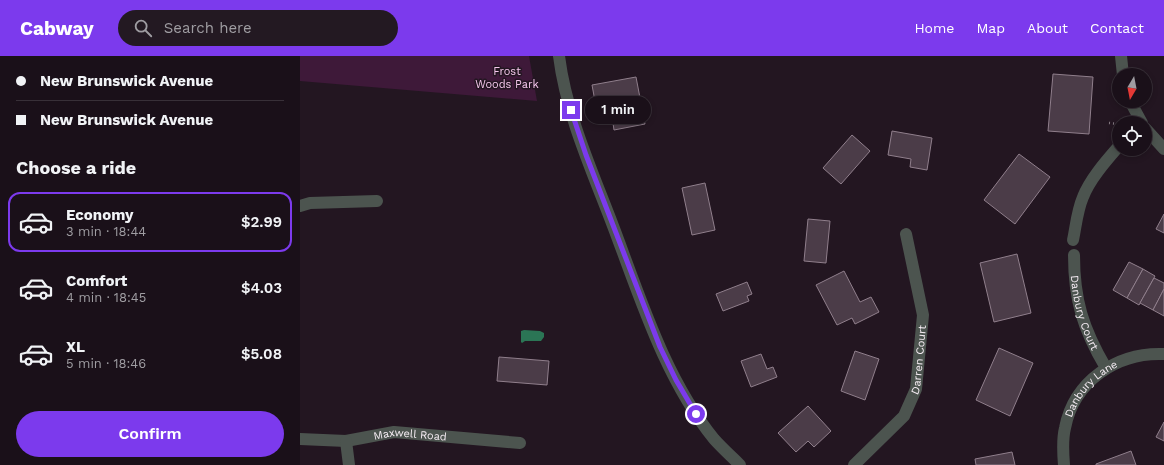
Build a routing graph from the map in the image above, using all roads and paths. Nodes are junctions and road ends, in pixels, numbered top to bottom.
1 (559, 56) edge
2 (1121, 56) edge
3 (1122, 68) edge
4 (1109, 123) dead end
5 (1112, 123) edge
6 (1152, 136) edge
7 (1164, 149) edge
8 (1112, 154) edge
9 (377, 201) dead end
10 (300, 206) edge
11 (906, 234) dead end
12 (1073, 240) dead end
13 (1074, 255) dead end
14 (1164, 354) edge
15 (1106, 368) junction
16 (300, 439) edge
17 (346, 441) junction
18 (520, 443) dead end
19 (349, 465) edge
20 (740, 465) edge
21 (854, 465) edge
22 (1064, 465) edge

1 - 20 street
2 - 3 street
4 - 5 path
6 - 7 street
8 - 12 street
9 - 10 street
11 - 21 street, Darren Court
13 - 15 street, Danbury Court
14 - 15 street, Danbury Lane
15 - 22 street, Danbury Lane
16 - 17 street, Maxwell Road
17 - 18 street, Maxwell Road
17 - 19 street

